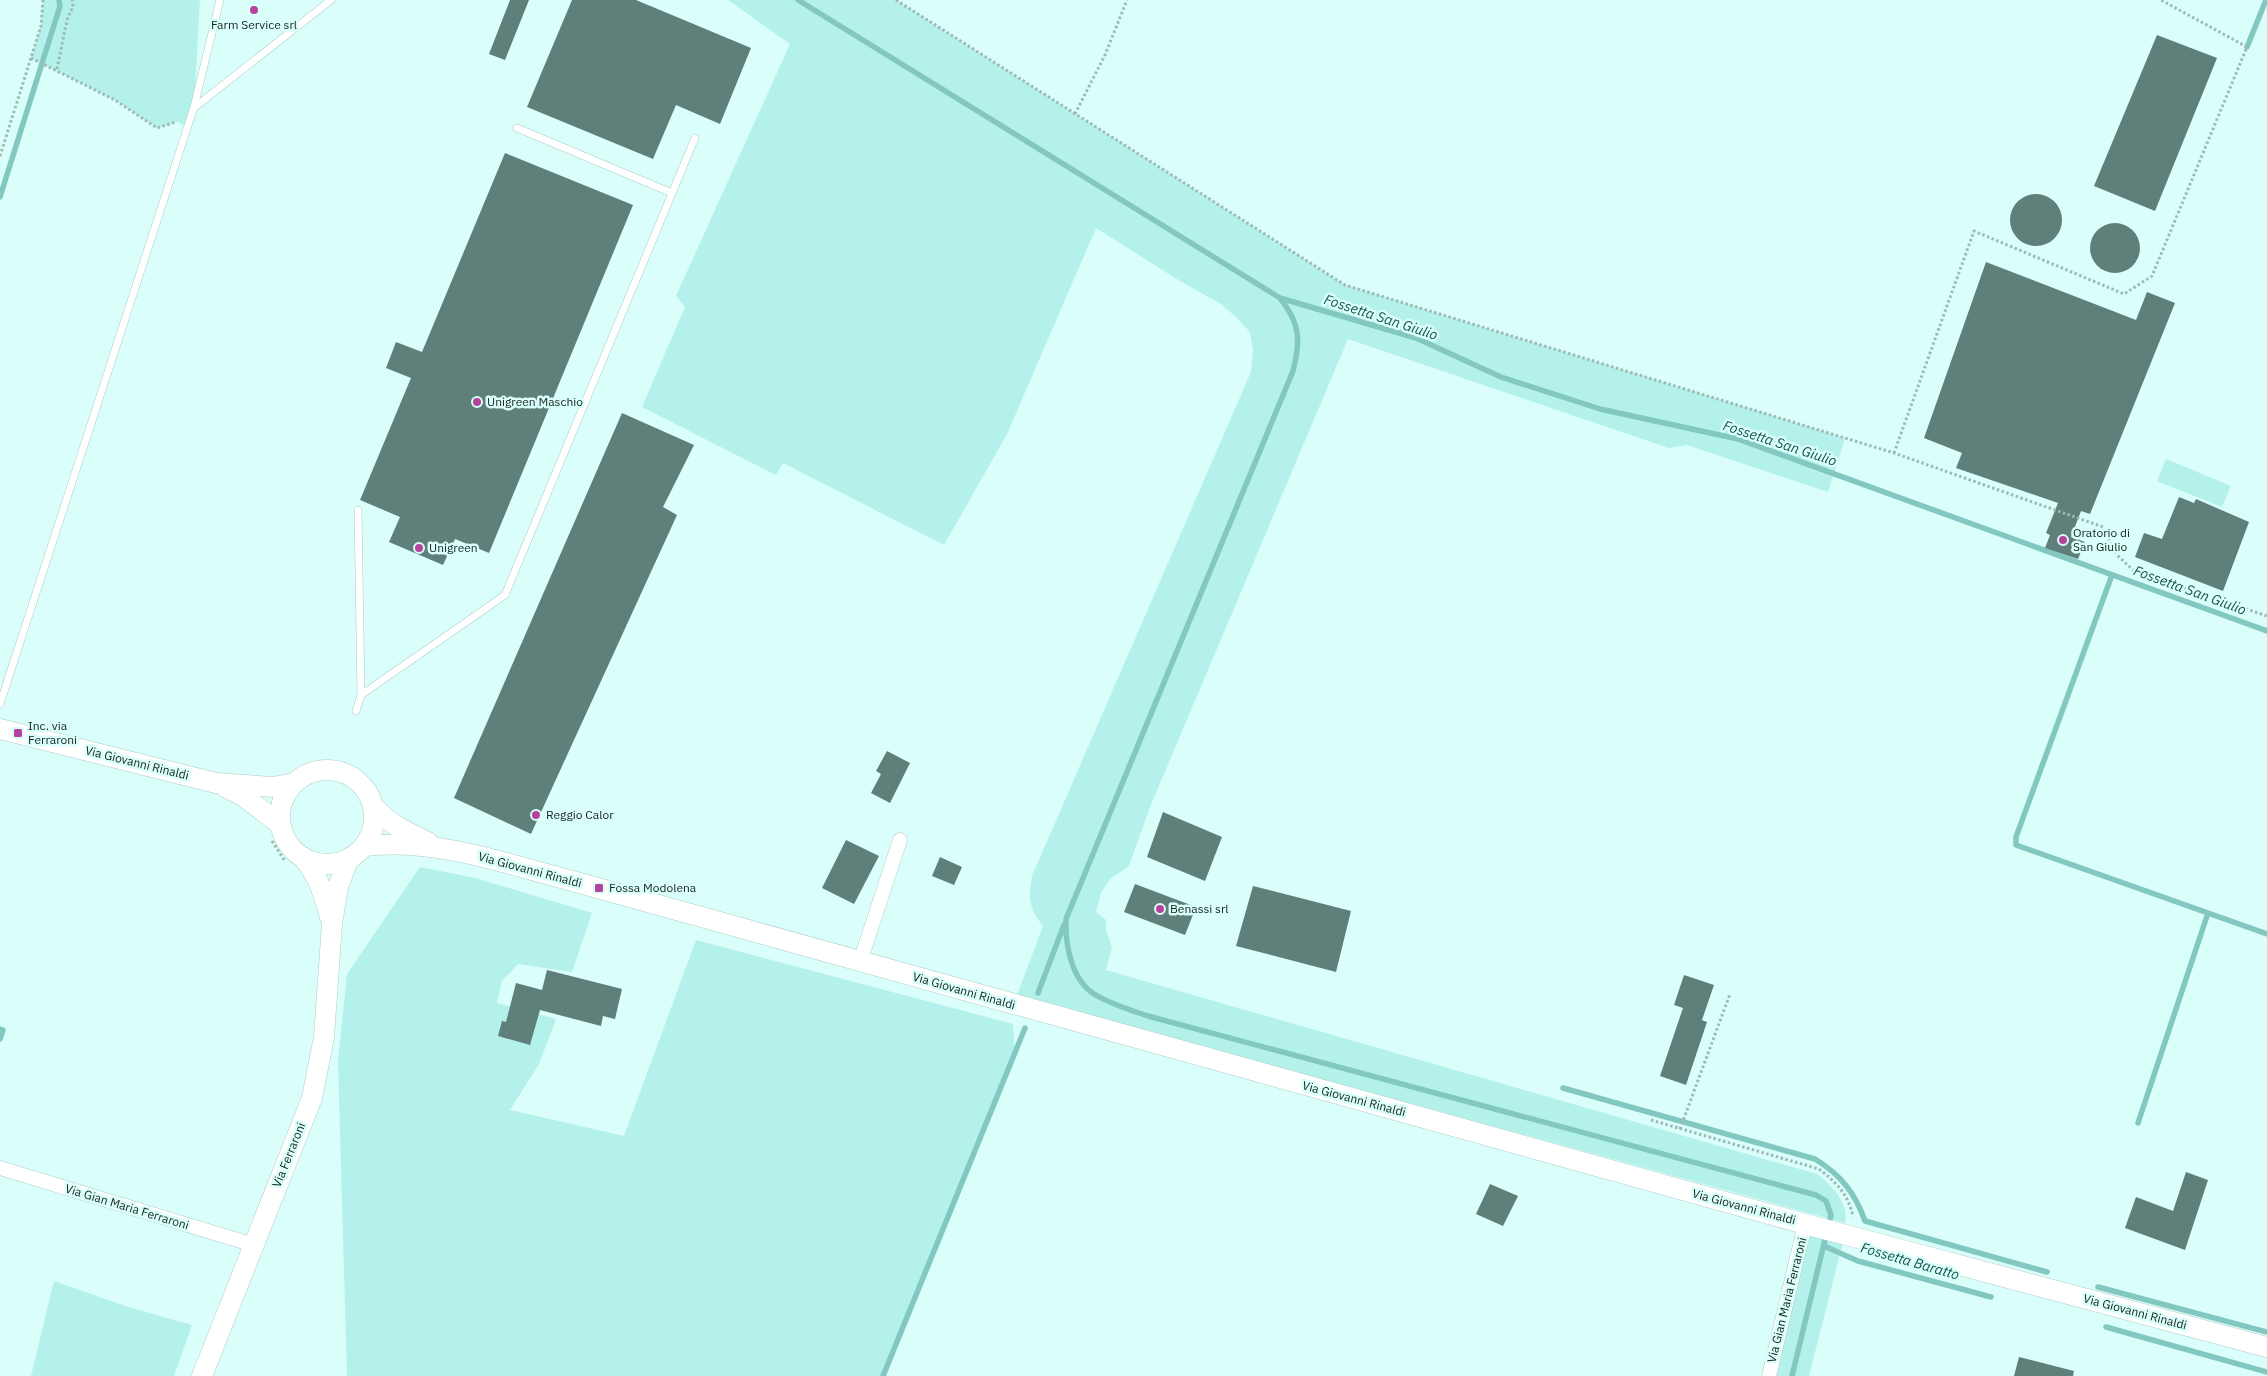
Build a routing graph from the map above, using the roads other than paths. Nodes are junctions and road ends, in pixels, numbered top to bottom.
1 (220, 0) edge
2 (330, 0) edge
3 (194, 107) junction
4 (517, 128) dead end
5 (695, 138) dead end
6 (672, 193) junction
7 (358, 510) dead end
8 (361, 695) junction
9 (0, 704) edge
10 (356, 712) dead end
11 (0, 729) edge
12 (216, 783) junction
13 (295, 783) junction
14 (373, 806) junction
15 (281, 824) junction
16 (900, 840) dead end
17 (365, 846) junction
18 (442, 847) junction
19 (304, 857) junction
20 (349, 858) junction
21 (332, 924) junction
22 (860, 962) junction
23 (0, 1168) edge
24 (1811, 1225) junction
25 (254, 1245) junction
26 (2267, 1347) edge
27 (202, 1376) edge
28 (1769, 1376) edge

1 - 3 lane
2 - 3 lane
3 - 9 lane
4 - 6 lane
5 - 6 lane
6 - 8 lane
7 - 8 lane
8 - 10 lane
11 - 12 street, Via Giovanni Rinaldi
12 - 13 street, Via Giovanni Rinaldi
12 - 15 street, Via Giovanni Rinaldi
13 - 14 street
13 - 15 street
14 - 17 street
14 - 18 street, Via Giovanni Rinaldi
15 - 19 street
16 - 22 street
17 - 18 street, Via Giovanni Rinaldi
17 - 20 street
18 - 22 street, Via Giovanni Rinaldi
19 - 20 street
19 - 21 street, Via Ferraroni
20 - 21 street, Via Ferraroni
21 - 25 street, Via Ferraroni
22 - 24 street, Via Giovanni Rinaldi
23 - 25 street, Via Gian Maria Ferraroni
24 - 26 street, Via Giovanni Rinaldi
24 - 28 street, Via Gian Maria Ferraroni
25 - 27 street, Via Ferraroni

